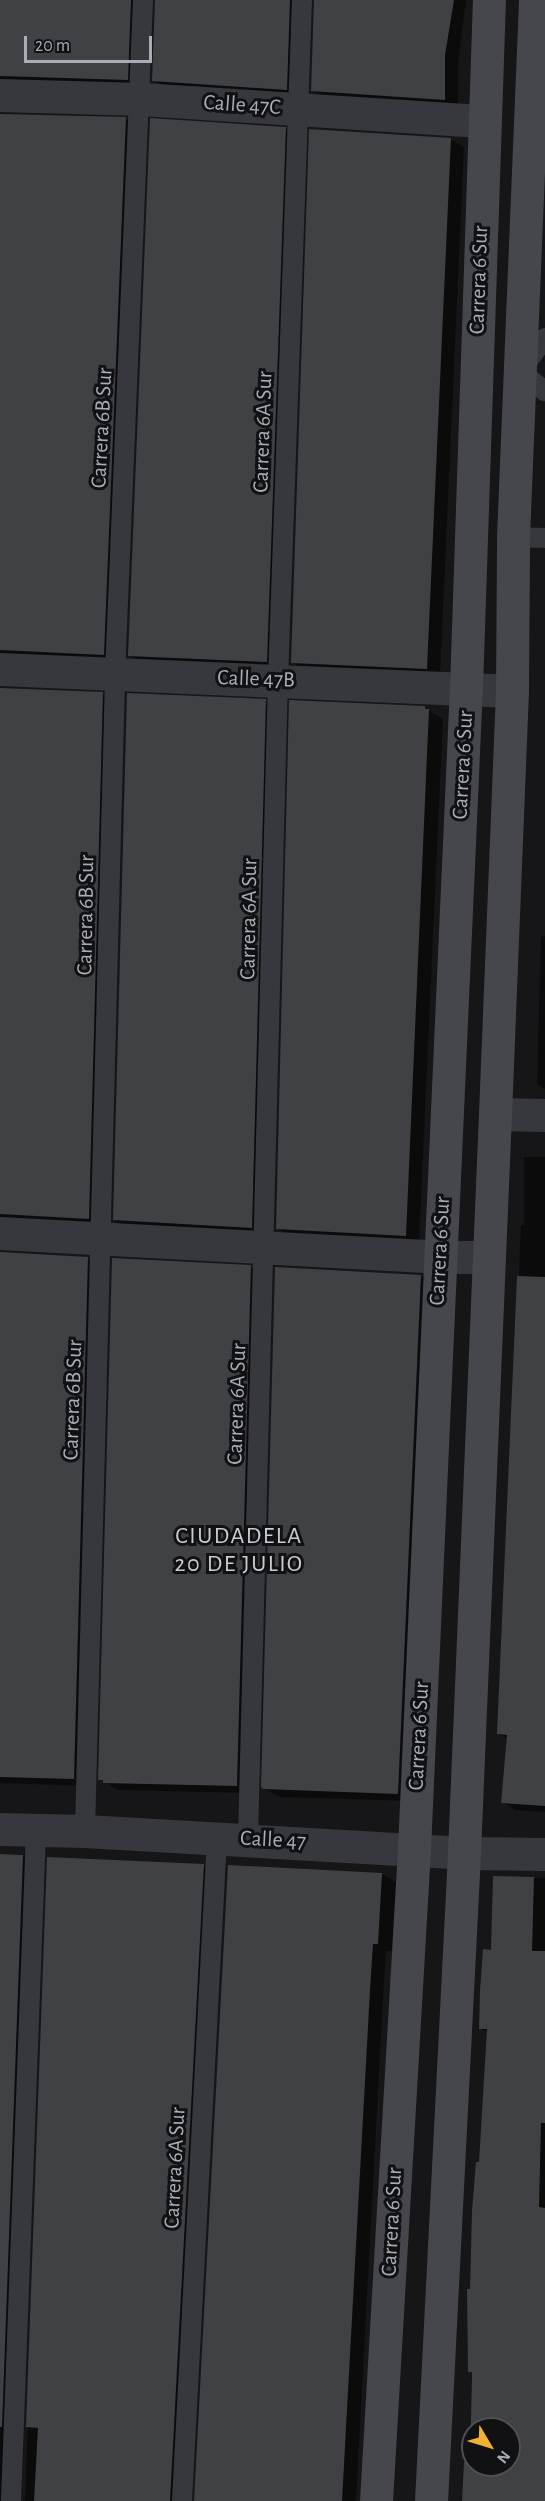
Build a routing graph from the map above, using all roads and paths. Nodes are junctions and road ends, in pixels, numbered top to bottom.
1 (143, 0) edge
2 (302, 0) edge
3 (489, 0) edge
4 (535, 0) edge
5 (0, 95) edge
6 (141, 99) junction
7 (537, 100) edge
8 (298, 109) junction
9 (484, 120) junction
10 (545, 338) edge
11 (533, 381) edge
12 (529, 537) edge
13 (0, 669) edge
14 (115, 674) junction
15 (278, 680) junction
16 (466, 688) junction
17 (512, 691) junction
18 (495, 1114) junction
19 (545, 1115) edge
20 (0, 1233) edge
21 (102, 1240) junction
22 (266, 1247) junction
23 (440, 1257) junction
24 (487, 1257) junction
25 (0, 1829) edge
26 (85, 1831) junction
27 (36, 1832) junction
28 (233, 1838) junction
29 (414, 1849) junction
30 (464, 1853) junction
31 (545, 1854) edge
32 (11, 2501) edge
33 (182, 2501) edge
34 (376, 2501) edge
35 (431, 2501) edge

1 - 6 lane, Carrera 6B Sur
2 - 8 lane, Carrera 6A Sur
3 - 9 street, Carrera 6 Sur
4 - 7 street, Carrera 6 Sur
5 - 6 street, Calle 47C
6 - 8 street, Calle 47C
6 - 14 lane, Carrera 6B Sur
7 - 11 street, Carrera 6 Sur
8 - 9 street, Calle 47C
8 - 15 lane, Carrera 6A Sur
9 - 16 street, Carrera 6 Sur
10 - 11 lane
11 - 12 street, Carrera 6 Sur
12 - 17 street, Carrera 6 Sur
13 - 14 street, Calle 47B
14 - 15 street, Calle 47B
14 - 21 lane, Carrera 6B Sur
15 - 16 street, Calle 47B
15 - 22 lane, Carrera 6A Sur
16 - 17 street, Calle 47B
16 - 23 street, Carrera 6 Sur
17 - 18 street, Carrera 6 Sur
18 - 19 street
18 - 24 street, Carrera 6 Sur
20 - 21 street
21 - 22 street
21 - 26 lane, Carrera 6B Sur
22 - 23 street
22 - 28 lane, Carrera 6A Sur
23 - 24 street
23 - 29 street, Carrera 6 Sur
24 - 30 street, Carrera 6 Sur
25 - 27 street, Calle 47
26 - 27 street, Calle 47
26 - 28 street, Calle 47
27 - 32 lane
28 - 29 street, Calle 47
28 - 33 lane, Carrera 6A Sur
29 - 30 street, Calle 47
29 - 34 street, Carrera 6 Sur
30 - 31 street, Calle 47
30 - 35 street, Carrera 6 Sur

